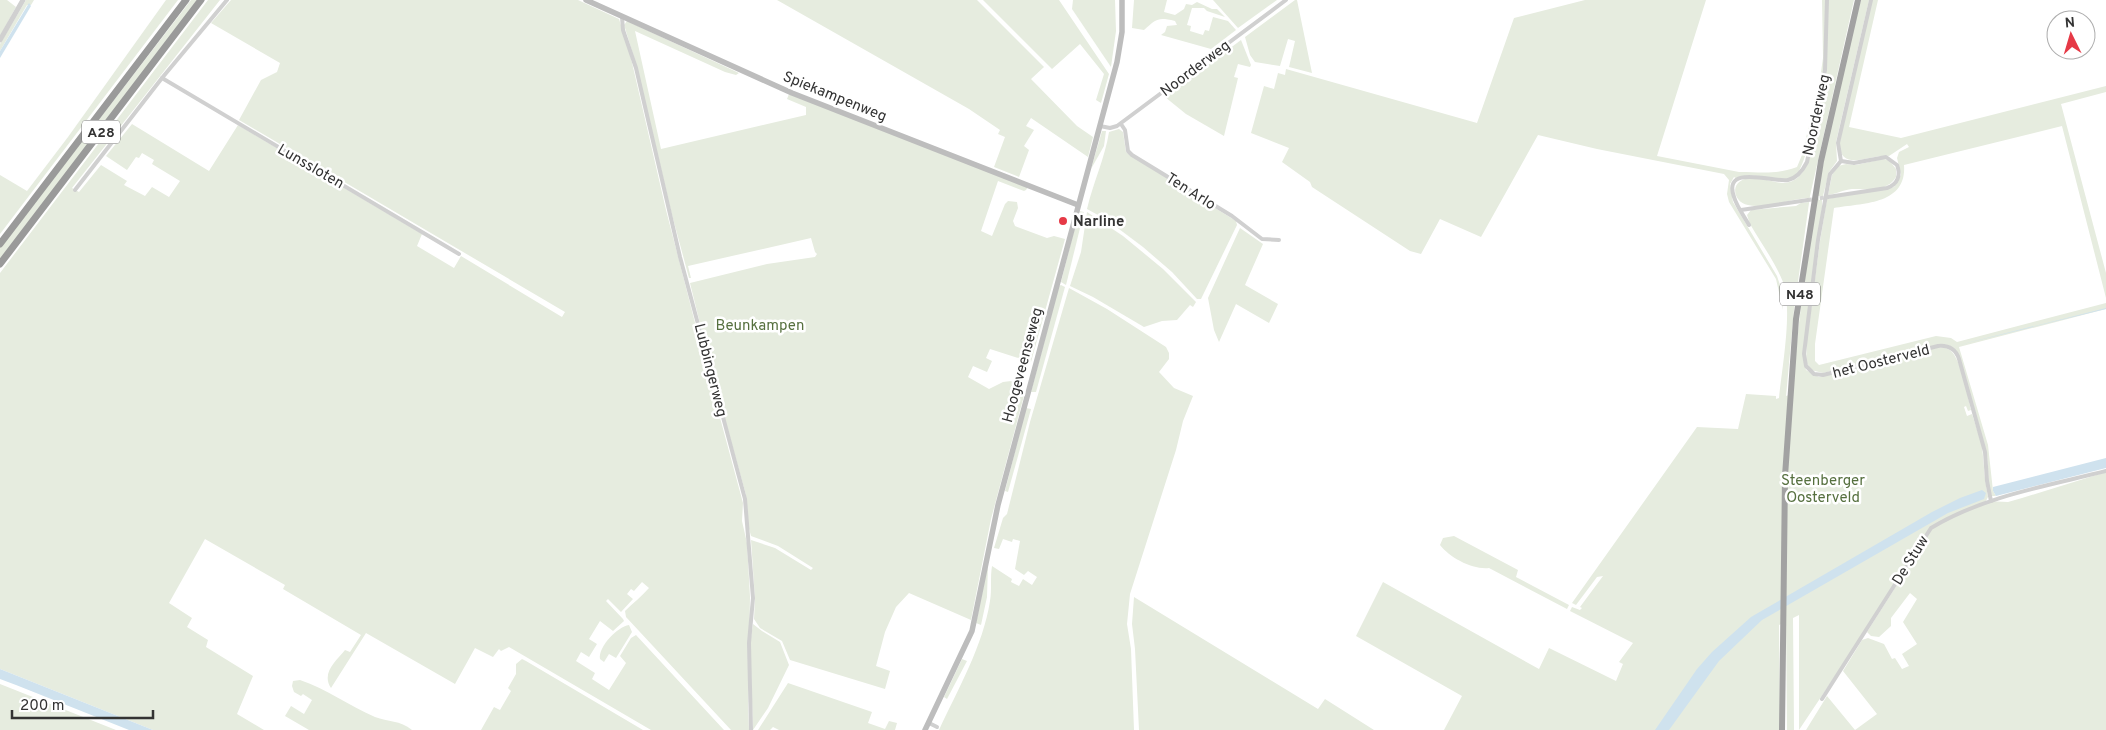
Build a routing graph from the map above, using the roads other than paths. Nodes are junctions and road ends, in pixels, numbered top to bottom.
1 (23, 0) edge
2 (186, 0) edge
3 (201, 0) edge
4 (227, 0) edge
5 (586, 0) edge
6 (1122, 0) edge
7 (1286, 0) edge
8 (1827, 0) edge
9 (1870, 0) edge
10 (1857, 1) edge
11 (622, 17) junction
12 (0, 40) edge
13 (162, 78) junction
14 (1121, 124) junction
15 (1100, 126) junction
16 (1841, 161) junction
17 (76, 190) dead end
18 (1828, 197) tunnel mouth
19 (1808, 200) tunnel mouth
20 (1078, 205) junction
21 (1741, 210) junction
22 (1749, 225) dead end
23 (1279, 240) dead end
24 (0, 244) edge
25 (460, 254) dead end
26 (0, 264) edge
27 (2106, 471) edge
28 (1991, 501) junction
29 (1822, 699) dead end
30 (929, 722) junction
31 (937, 727) dead end
32 (751, 730) edge
33 (925, 730) edge
34 (1782, 730) edge

1 - 12 street
2 - 24 highway, A28
3 - 26 highway, A28
4 - 13 street
5 - 11 main road, Spiekampenweg
6 - 15 main road, Hoogeveenseweg
7 - 14 street, Noorderweg
8 - 21 street, Noorderweg
9 - 16 street
10 - 34 highway, N48
11 - 20 main road, Spiekampenweg
11 - 32 street, Lubbingerweg
13 - 17 street
13 - 25 street, Lunssloten
14 - 15 street
14 - 23 street, Ten Arlo
15 - 20 main road, Hoogeveenseweg
16 - 18 street
16 - 28 street, het Oosterveld
19 - 21 street
20 - 30 main road, Hoogeveenseweg
21 - 22 street, Noorderweg
27 - 28 street, De Stuw
28 - 29 street, De Stuw
30 - 31 street
30 - 33 main road, Hoogeveenseweg

